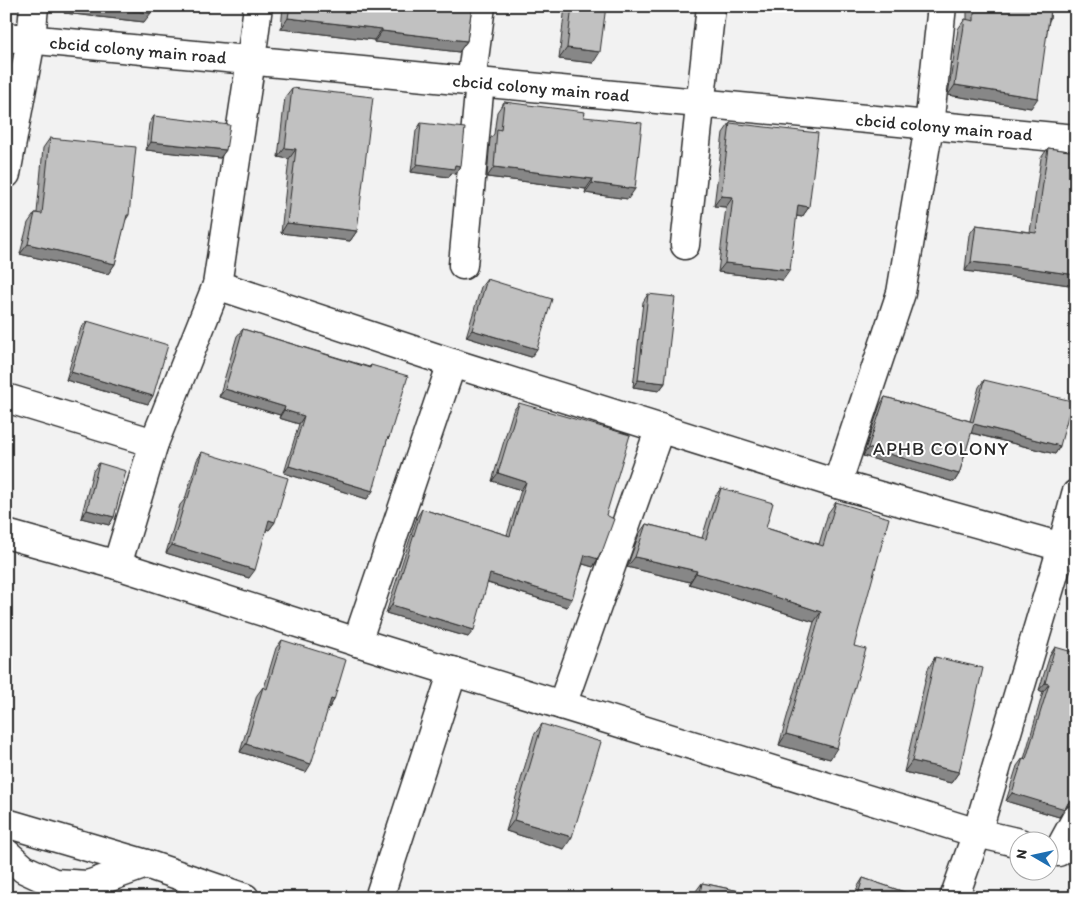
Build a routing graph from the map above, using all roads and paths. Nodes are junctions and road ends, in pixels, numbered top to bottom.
1 (34, 6) edge
2 (258, 6) edge
3 (481, 6) edge
4 (711, 6) edge
5 (942, 6) edge
6 (18, 39) edge
7 (252, 60) junction
8 (476, 82) junction
9 (700, 104) junction
10 (929, 126) junction
11 (1076, 139) edge
12 (6, 174) edge
13 (685, 244) dead end
14 (463, 265) dead end
15 (216, 285) junction
16 (452, 363) junction
17 (6, 398) edge
18 (660, 428) junction
19 (154, 443) junction
20 (837, 484) junction
21 (1076, 494) edge
22 (6, 534) edge
23 (1069, 549) edge
24 (117, 565) junction
25 (357, 642) junction
26 (453, 671) junction
27 (562, 705) junction
28 (1076, 819) edge
29 (6, 823) edge
30 (977, 833) junction
31 (1010, 841) edge
32 (6, 853) edge
33 (1061, 853) edge
34 (146, 864) junction
35 (245, 898) edge
36 (379, 898) edge
37 (954, 898) edge

1 - 6 street
2 - 7 street
3 - 8 street
4 - 9 street
5 - 10 street
6 - 7 street, cbcid colony main road
6 - 12 street
7 - 8 street, cbcid colony main road
7 - 15 street
8 - 9 street, cbcid colony main road
8 - 14 street
9 - 10 street, cbcid colony main road
9 - 13 street
10 - 11 street, cbcid colony main road
10 - 20 street
15 - 16 street
15 - 19 street
16 - 18 street
16 - 25 street
17 - 19 street
18 - 20 street
18 - 27 street
19 - 24 street
20 - 23 street
21 - 23 street
22 - 24 street
23 - 30 street
24 - 25 street
25 - 26 street
26 - 27 street
26 - 36 street
27 - 30 street
28 - 33 street
29 - 34 street
30 - 31 street
30 - 37 street
32 - 34 street
34 - 35 street

